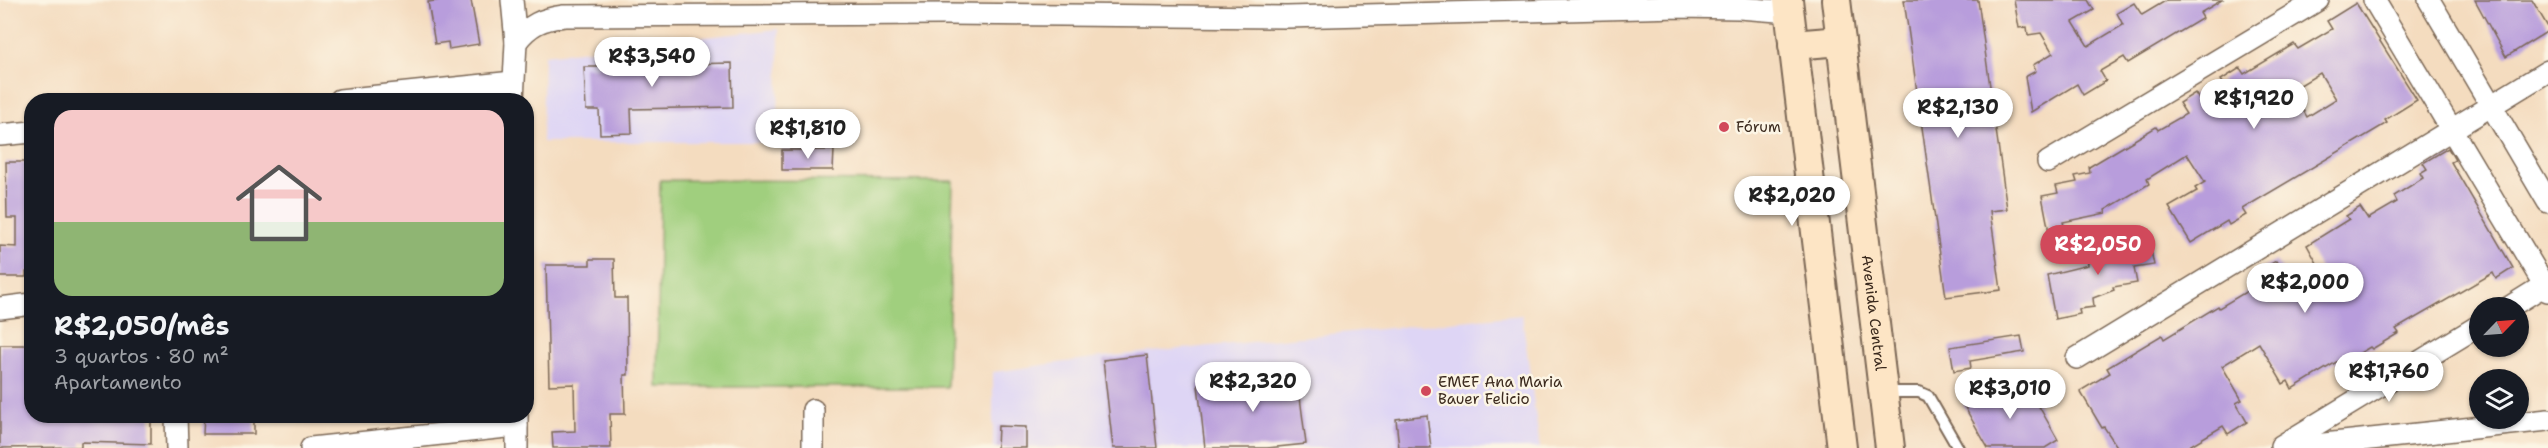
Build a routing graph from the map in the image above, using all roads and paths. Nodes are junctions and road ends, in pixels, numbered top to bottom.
1 (512, 0) edge
2 (1836, 0) edge
3 (2318, 0) edge
4 (2374, 0) edge
5 (2429, 0) edge
6 (1789, 6) edge
7 (1841, 41) junction
8 (516, 42) junction
9 (1793, 45) junction
10 (2548, 71) edge
11 (513, 92) edge
12 (491, 93) edge
13 (2492, 105) junction
14 (2451, 130) junction
15 (24, 133) edge
16 (0, 135) edge
17 (2048, 162) dead end
18 (2548, 202) edge
19 (2547, 287) edge
20 (2528, 297) edge
21 (24, 305) edge
22 (0, 308) edge
23 (2469, 332) edge
24 (2077, 358) dead end
25 (1883, 392) junction
26 (813, 410) dead end
27 (2548, 420) edge
28 (176, 423) edge
29 (502, 423) edge
30 (517, 423) edge
31 (177, 448) edge
32 (310, 448) edge
33 (517, 448) edge
34 (813, 448) edge
35 (1842, 448) edge
36 (1890, 448) edge
37 (1958, 448) edge
38 (2278, 448) edge
39 (2288, 448) edge

1 - 8 street
2 - 7 main road, Avenida Central
3 - 17 street
4 - 14 street
5 - 13 street
6 - 8 street
6 - 9 main road
7 - 9 main road
7 - 25 main road, Avenida Central
8 - 11 street
9 - 35 main road
10 - 13 street
11 - 12 street
13 - 14 street
13 - 18 street
14 - 19 street
14 - 24 street
15 - 16 street
19 - 20 street
21 - 22 street
23 - 38 street
25 - 36 main road, Avenida Central
25 - 37 lane
26 - 34 street
27 - 39 street
28 - 31 street
29 - 32 street
30 - 33 street

